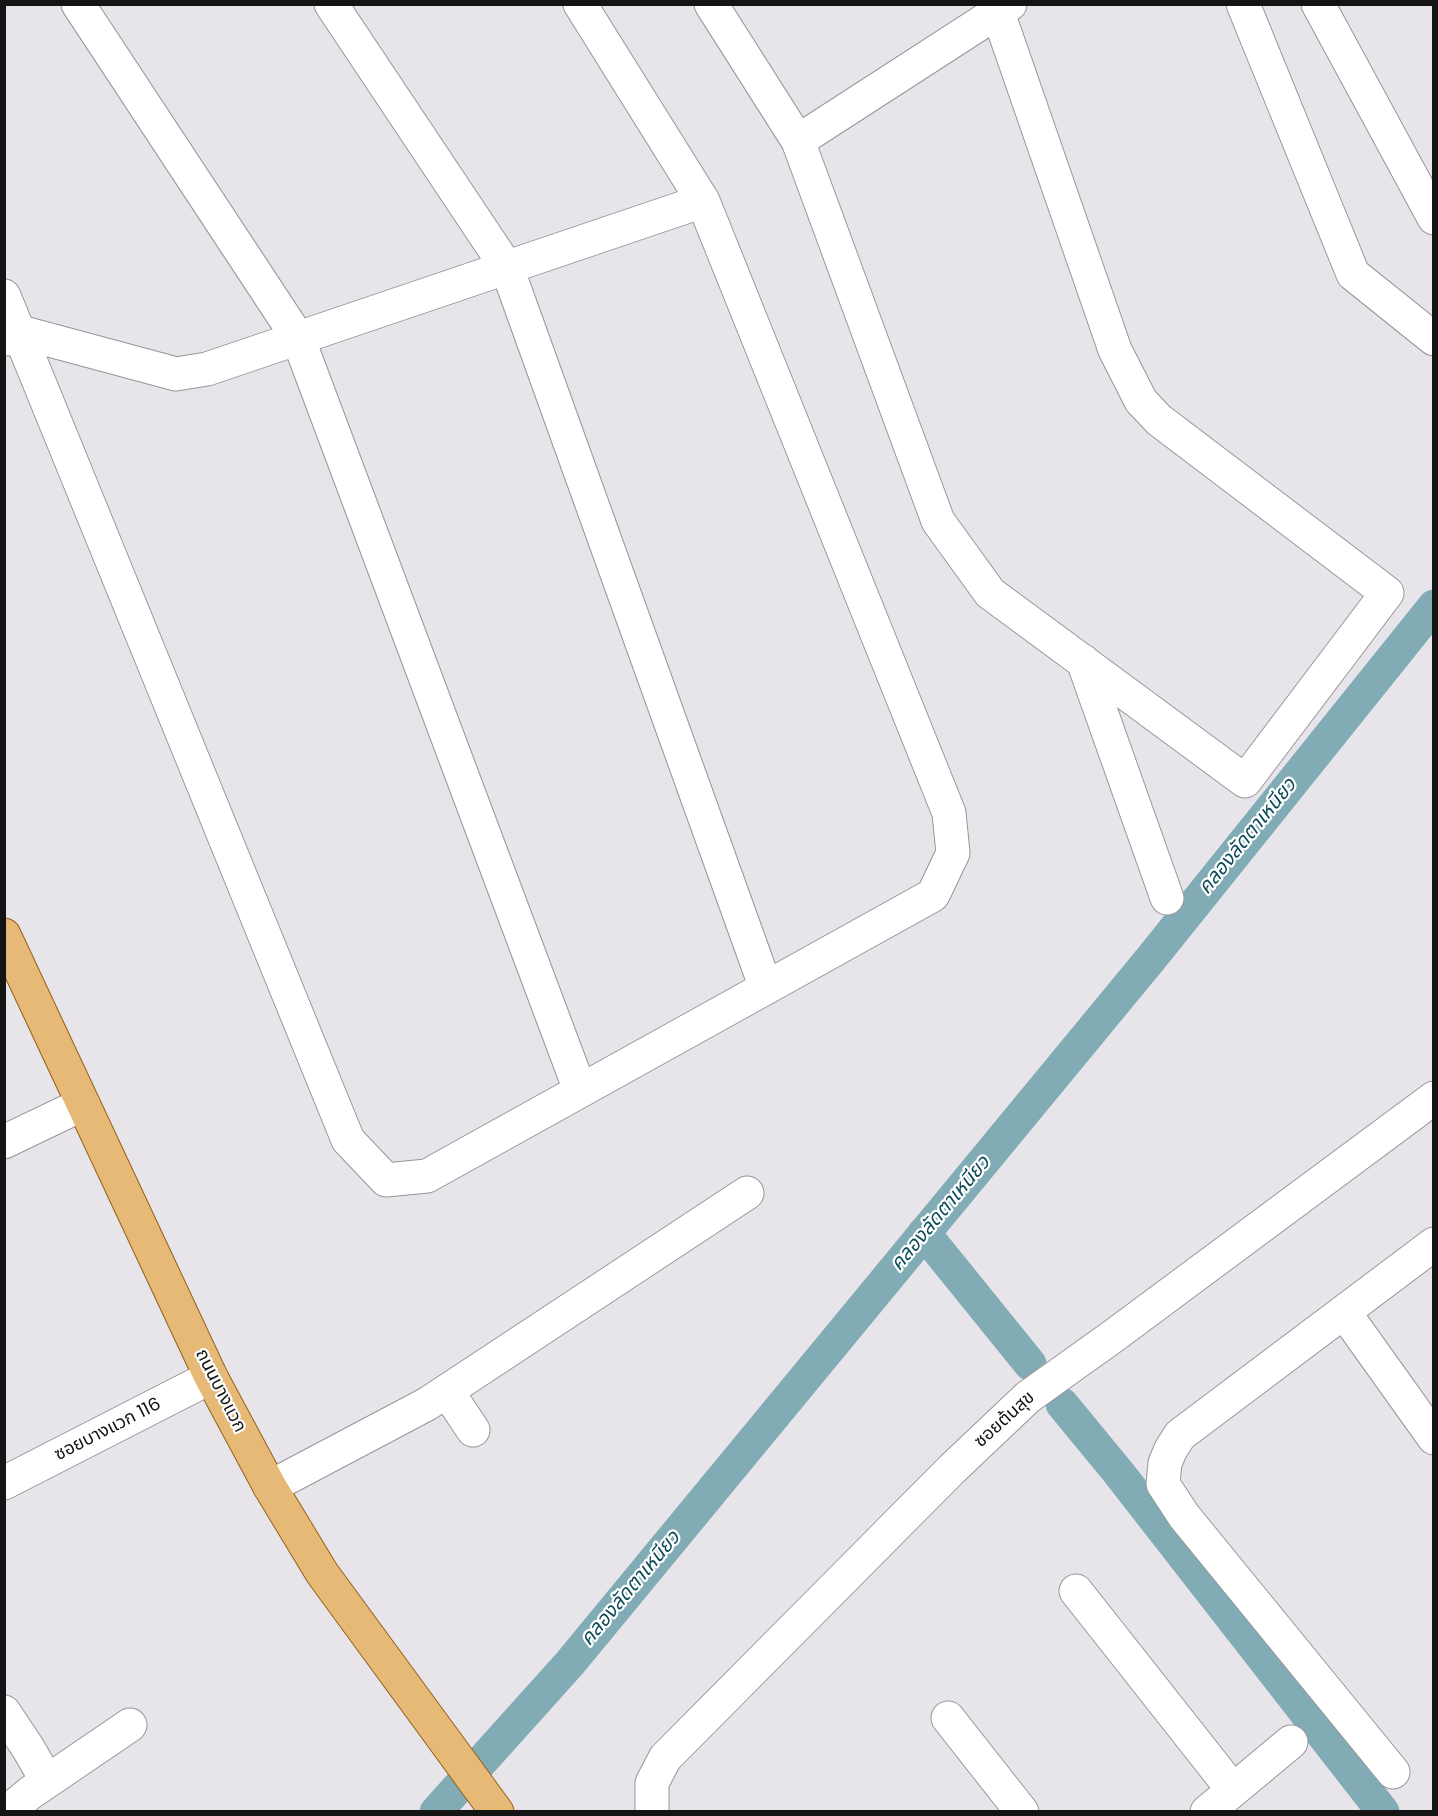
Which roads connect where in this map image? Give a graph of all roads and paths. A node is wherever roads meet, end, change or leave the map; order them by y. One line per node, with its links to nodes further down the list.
1 (78, 4): 14 (street)
2 (331, 4): 11 (street)
3 (580, 4): 9 (street)
4 (711, 4): 8 (street)
5 (1244, 4): 15 (street)
6 (1318, 4): 10 (street)
7 (1001, 7): 8 (street); 16 (street)
8 (798, 141): 16 (street)
9 (703, 201): 11 (street); 19 (street)
10 (1434, 218)
11 (507, 268): 14 (street); 19 (street)
12 (4, 296): 13 (street)
13 (12, 336): 14 (street); 20 (street)
14 (298, 338): 20 (street)
15 (1434, 339)
16 (1083, 661): 17 (street)
17 (1167, 898)
18 (4, 935): 22 (main road, ถนนบางแวก)
19 (766, 988): 20 (street)
20 (580, 1090)
21 (1434, 1098): 43 (street, ซอยต้นสุข)
22 (83, 1104): 23 (street); 27 (main road, ถนนบางแวก)
23 (4, 1142)
24 (747, 1193): 28 (street)
25 (1434, 1244): 26 (street)
26 (1344, 1312): 30 (street); 38 (street)
27 (211, 1377): 31 (street, ซอยบางแวก 116); 32 (main road, ถนนบางแวก)
28 (447, 1391): 29 (street); 32 (street)
29 (473, 1430)
30 (1434, 1438)
31 (4, 1483)
32 (270, 1487): 42 (main road, ถนนบางแวก)
33 (1076, 1591): 40 (street)
34 (4, 1712): 39 (street)
35 (948, 1718): 44 (street)
36 (130, 1725): 39 (street)
37 (1291, 1742): 40 (street)
38 (1393, 1772)
39 (47, 1781): 41 (street)
40 (1233, 1790): 45 (street)
41 (7, 1812)
42 (497, 1812)
43 (652, 1812)
44 (1022, 1812)
45 (1207, 1812)

